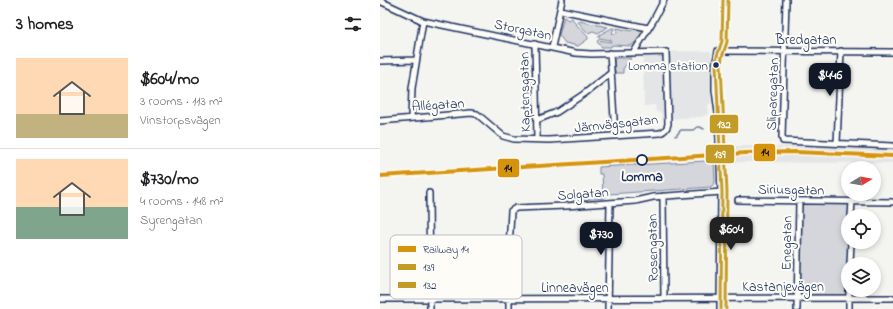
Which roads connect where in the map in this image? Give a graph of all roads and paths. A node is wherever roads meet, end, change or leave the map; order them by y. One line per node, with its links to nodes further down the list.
1 (562, 0): 5 (street)
2 (664, 0): 7 (street)
3 (786, 0): 13 (street, Sliparegatan)
4 (380, 1): 6 (street, Storgatan)
5 (560, 10): 7 (street); 9 (street)
6 (424, 21): 8 (street, Storgatan); 17 (street)
7 (648, 28): 11 (street)
8 (535, 44): 9 (street, Storgatan); 21 (street, Kaptensgatan)
9 (552, 47): 16 (street, Storgatan)
10 (719, 51): 13 (street, Bredgatan); 28 (street)
11 (634, 52): 12 (street, Storgatan); 16 (street, Storgatan)
12 (666, 52): 23 (street, Järnvägsgatan)
13 (785, 52): 14 (street, Bredgatan); 26 (street, Sliparegatan)
14 (841, 52): 15 (street, Bredgatan); 26 (street)
15 (893, 52)
16 (610, 53): 19 (street)
17 (416, 60): 18 (street); 20 (street)
18 (380, 61)
19 (611, 73): 21 (street); 23 (street)
20 (411, 118): 22 (street, Allégatan); 24 (street, Allégatan)
21 (537, 120): 25 (street, Kaptensgatan)
22 (380, 121)
23 (615, 135): 25 (street, Järnvägsgatan)
24 (514, 139): 25 (street, Järnvägsgatan)
25 (537, 139)
26 (837, 143): 27 (street)
27 (893, 146)
28 (722, 192): 30 (street, Solgatan); 39 (street)
29 (429, 193): 37 (street)
30 (663, 196): 35 (street, Solgatan); 47 (street, Rosengatan)
31 (738, 200): 32 (street, Siriusgatan)
32 (799, 201): 33 (street, Siriusgatan); 40 (street, Enegatan)
33 (852, 202): 34 (street, Siriusgatan); 36 (street)
34 (893, 202)
35 (610, 203): 38 (street, Solgatan); 46 (street)
36 (852, 209)
37 (429, 235)
38 (510, 235)
39 (721, 298): 40 (street, Kastanjevägen); 47 (street, Linneavägen); 51 (street)
40 (797, 298): 41 (street, Kastanjevägen); 52 (street, Enegatan)
41 (849, 298): 42 (street, Kastanjevägen); 53 (street)
42 (893, 298)
43 (380, 299): 44 (street, Linneavägen)
44 (430, 299): 45 (street, Linneavägen); 48 (street)
45 (509, 299): 46 (street, Linneavägen); 49 (street)
46 (608, 299): 47 (street, Linneavägen); 50 (street)
47 (664, 299)
48 (430, 309)
49 (509, 309)
50 (608, 309)
51 (721, 309)
52 (797, 309)
53 (849, 309)

